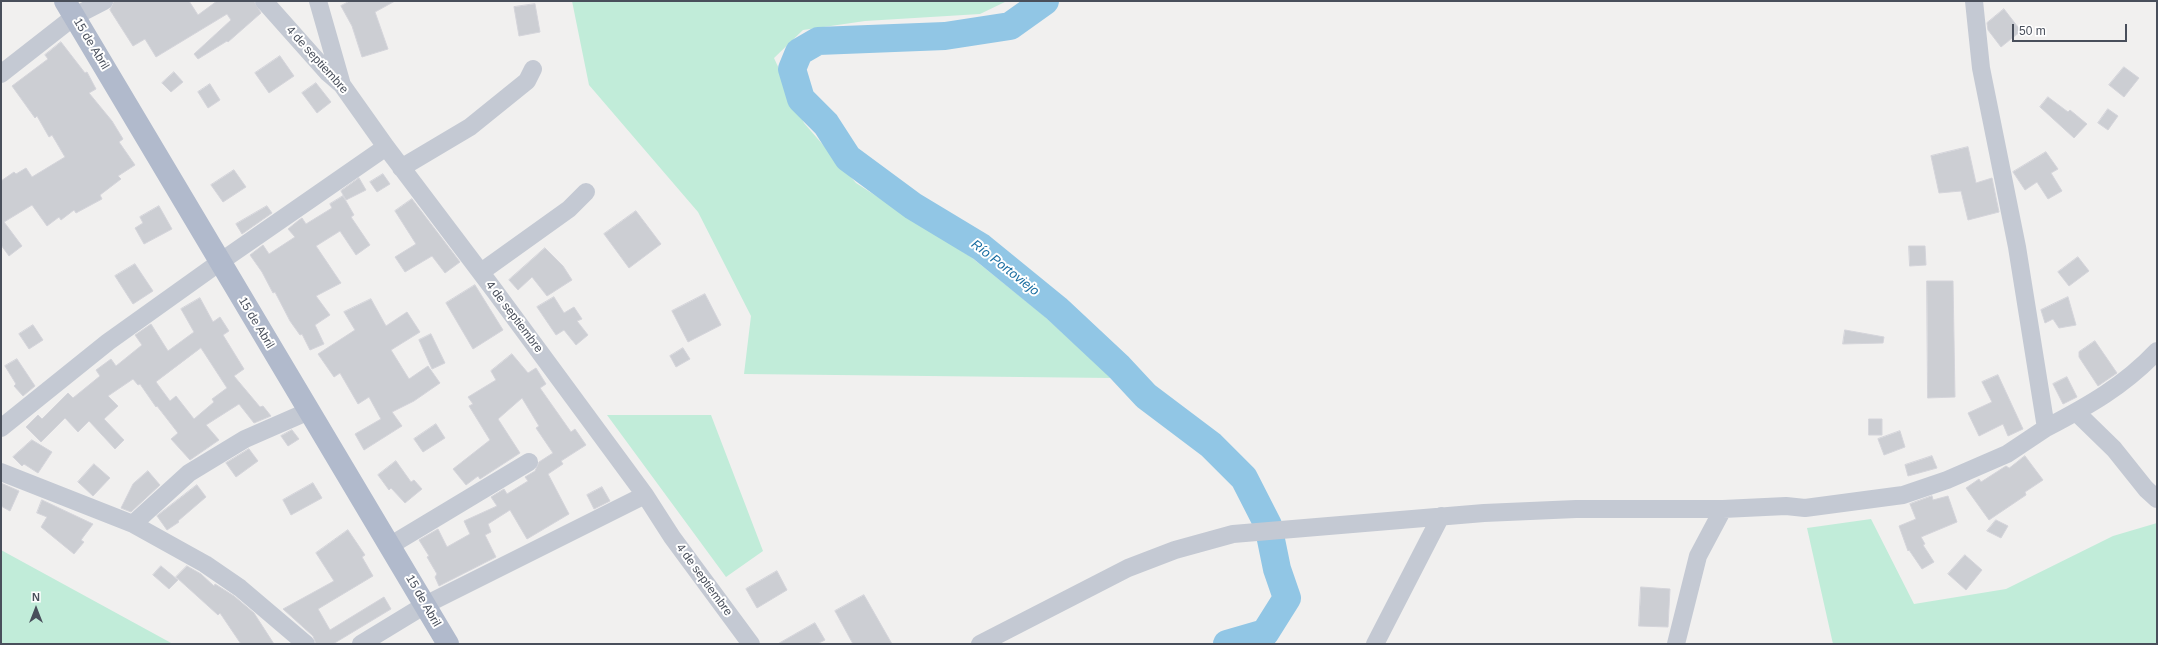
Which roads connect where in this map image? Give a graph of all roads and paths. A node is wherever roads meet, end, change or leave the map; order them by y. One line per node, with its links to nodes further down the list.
1 (104, 1): 5 (street)
2 (264, 1): 8 (street, 4 de septiembre)
3 (318, 1): 8 (street)
4 (1974, 1): 18 (street)
5 (70, 8): 7 (street); 12 (main road, 15 de Abril)
6 (533, 69): 10 (street)
7 (1, 74)
8 (342, 85): 9 (street, 4 de septiembre)
9 (386, 147): 10 (street, 4 de septiembre); 12 (street)
10 (401, 168): 13 (street, 4 de septiembre)
11 (586, 192): 13 (street)
12 (220, 262): 15 (main road, 15 de Abril); 17 (street)
13 (481, 272): 21 (street, 4 de septiembre)
14 (2157, 351): 16 (street)
15 (309, 411): 25 (street); 26 (main road, 15 de Abril)
16 (2076, 412): 18 (street); 22 (street)
17 (1, 428)
18 (2046, 428): 23 (street)
19 (529, 462): 26 (street)
20 (1, 472): 25 (street)
21 (645, 494): 27 (street); 31 (street, 4 de septiembre)
22 (2157, 499)
23 (1723, 510): 24 (street); 34 (street)
24 (1441, 516): 32 (street); 33 (street)
25 (132, 524): 28 (street)
26 (391, 545): 27 (main road, 15 de Abril)
27 (425, 605): 29 (street); 30 (main road, 15 de Abril)
28 (306, 644)
29 (361, 644)
30 (448, 644)
31 (751, 644)
32 (980, 644)
33 (1375, 644)
34 (1676, 644)

